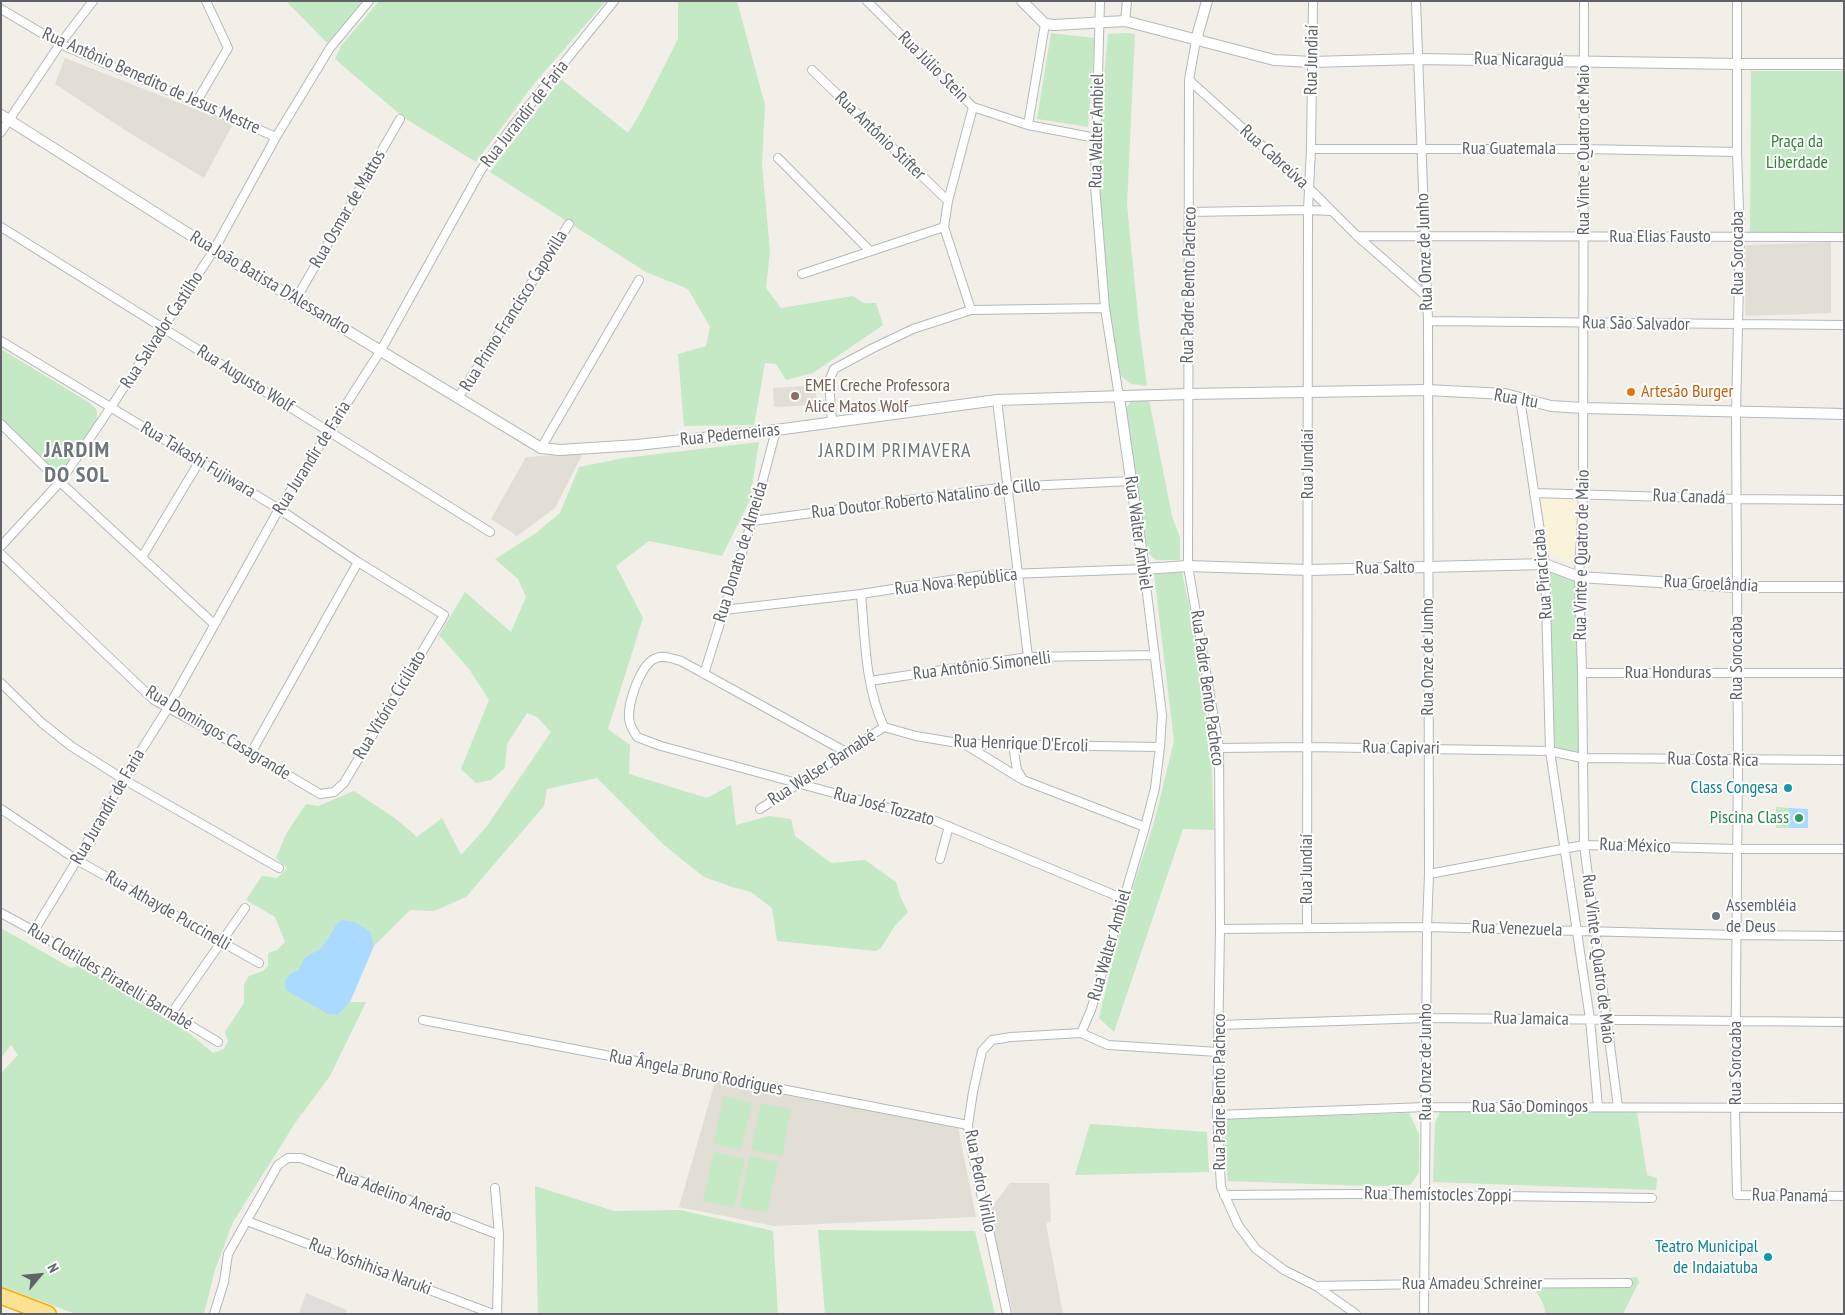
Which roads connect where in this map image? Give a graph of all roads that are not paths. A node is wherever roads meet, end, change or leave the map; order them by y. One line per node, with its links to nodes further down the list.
1 (93, 1): 19 (street)
2 (206, 1): 27 (street)
3 (369, 1): 33 (street, Rua Salvador Castilho)
4 (614, 1): 67 (street, Rua Jurandir de Faria)
5 (867, 1): 28 (street, Rua Júlio Stein)
6 (1022, 1): 17 (street)
7 (1100, 1): 16 (street, Rua Walter Ambiel)
8 (1127, 1): 15 (street)
9 (1207, 1): 18 (street, Rua Padre Bento Pacheco)
10 (1313, 1): 22 (street, Rua Jundiaí)
11 (1416, 1): 20 (street, Rua Onze de Junho)
12 (1584, 1): 21 (street, Rua Vinte e Quatro de Maio)
13 (1737, 1): 23 (street, Rua Sorocaba)
14 (1, 9): 19 (street, Rua Antônio Benedito de Jesus Mestre)
15 (1125, 21): 16 (street, Rua Nicaraguá); 18 (street, Rua Nicaraguá)
16 (1100, 23): 17 (street, Rua Nicaraguá); 34 (street, Rua Walter Ambiel)
17 (1045, 24): 31 (street)
18 (1196, 40): 22 (street, Rua Nicaraguá); 26 (street, Rua Padre Bento Pacheco)
19 (60, 44): 27 (street, Rua Antônio Benedito de Jesus Mestre); 29 (street)
20 (1418, 59): 21 (street, Rua Nicaraguá); 22 (street, Rua Nicaraguá); 35 (street, Rua Onze de Junho)
21 (1584, 61): 23 (street, Rua Nicaraguá); 37 (street, Rua Vinte e Quatro de Maio)
22 (1312, 62): 36 (street, Rua Jundiaí)
23 (1738, 64): 24 (street, Rua Nicaraguá); 38 (street, Rua Sorocaba)
24 (1844, 64)
25 (812, 70): 41 (street, Rua Antônio Stifter)
26 (1189, 80): 40 (street, Rua Cabreúva); 44 (street, Rua Padre Bento Pacheco)
27 (196, 101): 33 (street, Rua Antônio Benedito de Jesus Mestre)
28 (973, 107): 31 (street, Rua Júlio Stein); 41 (street)
29 (5, 117): 32 (street); 53 (street, Rua João Batista D'Alessandro)
30 (400, 118): 58 (street, Rua Osmar de Mattos)
31 (1028, 124): 34 (street, Rua Júlio Stein)
32 (1, 132)
33 (276, 137): 53 (street, Rua Salvador Castilho)
34 (1096, 138): 59 (street, Rua Walter Ambiel)
35 (1421, 148): 36 (street, Rua Guatemala); 37 (street, Rua Guatemala); 48 (street, Rua Onze de Junho)
36 (1311, 149): 40 (street, Rua Jundiaí)
37 (1584, 149): 38 (street, Rua Guatemala); 50 (street, Rua Vinte e Quatro de Maio)
38 (1737, 152): 52 (street, Rua Sorocaba)
39 (778, 158): 54 (street)
40 (1309, 188): 42 (street, Rua Jundiaí); 43 (street, Rua Cabreúva)
41 (948, 201): 46 (street)
42 (1308, 210): 43 (street); 44 (street); 69 (street, Rua Jundiaí)
43 (1331, 211): 49 (street, Rua Cabreúva)
44 (1190, 212): 70 (street, Rua Padre Bento Pacheco)
45 (569, 224): 72 (street, Rua Primo Francisco Capovilla)
46 (944, 226): 54 (street); 60 (street)
47 (1, 227): 65 (street, Rua Augusto Wolf)
48 (1425, 235): 49 (street, Rua Elias Fausto); 50 (street, Rua Elias Fausto); 57 (street, Rua Onze de Junho)
49 (1357, 236): 57 (street, Rua Cabreúva)
50 (1584, 236): 52 (street, Rua Elias Fausto); 62 (street, Rua Vinte e Quatro de Maio)
51 (1844, 236): 52 (street, Rua Elias Fausto)
52 (1740, 238): 63 (street, Rua Sorocaba)
53 (214, 250): 58 (street, Rua João Batista D'Alessandro); 65 (street, Rua Salvador Castilho)
54 (870, 252): 55 (street)
55 (802, 274)
56 (639, 280): 83 (street)
57 (1426, 297): 61 (street, Rua Onze de Junho)
58 (296, 299): 67 (street, Rua João Batista D'Alessandro)
59 (1105, 308): 60 (street); 71 (street, Rua Walter Ambiel)
60 (971, 310): 79 (street)
61 (1428, 321): 62 (street, Rua São Salvador); 68 (street, Rua Onze de Junho)
62 (1584, 323): 63 (street, Rua São Salvador); 76 (street, Rua Vinte e Quatro de Maio)
63 (1738, 325): 64 (street, Rua São Salvador); 77 (street, Rua Sorocaba)
64 (1844, 325)
65 (163, 328): 75 (street, Rua Salvador Castilho); 82 (street, Rua Augusto Wolf)
66 (1, 340): 75 (street, Rua Takashi Fujiwara)
67 (381, 350): 72 (street, Rua João Batista D'Alessandro); 82 (street, Rua Jurandir de Faria)
68 (1428, 390): 69 (street, Rua Itu); 73 (street, Rua Itu); 101 (street, Rua Onze de Junho)
69 (1308, 392): 70 (street, Rua Itu); 103 (street, Rua Jundiaí)
70 (1188, 394): 71 (street, Rua Pederneiras); 100 (street, Rua Padre Bento Pacheco)
71 (1119, 397): 74 (street, Rua Pederneiras); 85 (street, Rua Walter Ambiel)
72 (458, 398): 83 (street, Rua João Batista D'Alessandro)
73 (1520, 398): 76 (street, Rua Itu); 88 (street, Rua Piracicaba)
74 (997, 400): 79 (street, Rua Pederneiras); 87 (street)
75 (111, 407): 84 (street, Rua Takashi Fujiwara); 86 (street, Rua Salvador Castilho)
76 (1583, 408): 77 (street, Rua Itu); 89 (street, Rua Vinte e Quatro de Maio)
77 (1736, 412): 78 (street, Rua Itu); 90 (street, Rua Sorocaba)
78 (1844, 414)
79 (832, 422): 81 (street, Rua Pederneiras)
80 (1, 424): 86 (street)
81 (776, 430): 83 (street, Rua Pederneiras); 93 (street, Rua Donato de Almeida)
82 (329, 431): 92 (street, Rua Jurandir de Faria); 94 (street, Rua Augusto Wolf)
83 (541, 448)
84 (199, 462): 92 (street, Rua Takashi Fujiwara); 97 (street)
85 (1131, 481): 87 (street, Rua Doutor Roberto Natalino de Cillo); 102 (street, Rua Walter Ambiel)
86 (60, 482): 95 (street, Rua Salvador Castilho); 97 (street)
87 (1006, 486): 93 (street, Rua Doutor Roberto Natalino de Cillo); 104 (street)
88 (1534, 493): 89 (street, Rua Canadá); 99 (street, Rua Piracicaba)
89 (1583, 494): 90 (street, Rua Canadá); 105 (street, Rua Vinte e Quatro de Maio)
90 (1738, 499): 91 (street, Rua Canadá); 106 (street, Rua Sorocaba)
91 (1844, 500)
92 (279, 509): 98 (street, Rua Takashi Fujiwara); 111 (street, Rua Jurandir de Faria)
93 (752, 521): 109 (street, Rua Donato de Almeida)
94 (490, 532)
95 (1, 546)
96 (1, 554): 120 (street, Rua Domingos Casagrande)
97 (142, 557): 111 (street)
98 (358, 562): 110 (street, Rua Takashi Fujiwara); 130 (street)
99 (1546, 564): 101 (street, Rua Salto); 105 (street, Rua Salto); 128 (street, Rua Piracicaba)
100 (1188, 566): 102 (street, Rua Nova República); 103 (street, Rua Salto); 126 (street, Rua Padre Bento Pacheco)
101 (1428, 567): 103 (street, Rua Salto); 127 (street, Rua Onze de Junho)
102 (1144, 569): 104 (street, Rua Nova República); 112 (street, Rua Walter Ambiel)
103 (1309, 570): 125 (street, Rua Jundiaí)
104 (1017, 574): 108 (street, Rua Nova República); 113 (street)
105 (1579, 577): 106 (street, Rua Groelândia); 114 (street, Rua Vinte e Quatro de Maio)
106 (1737, 587): 107 (street, Rua Groelândia); 117 (street, Rua Sorocaba)
107 (1844, 587)
108 (861, 594): 109 (street, Rua Nova República); 118 (street)
109 (724, 610): 116 (street, Rua Donato de Almeida)
110 (444, 615): 137 (street, Rua Vitório Ciciliato)
111 (214, 624): 120 (street, Rua Jurandir de Faria)
112 (1155, 655): 113 (street, Rua Antônio Simonelli); 124 (street, Rua Walter Ambiel)
113 (1028, 657): 118 (street, Rua Antônio Simonelli)
114 (1582, 673): 117 (street, Rua Honduras); 131 (street, Rua Vinte e Quatro de Maio)
115 (1844, 673): 117 (street, Rua Honduras)
116 (704, 674): 129 (street); 136 (street, Rua José Tozzato)
117 (1737, 674): 132 (street, Rua Sorocaba)
118 (870, 681): 121 (street)
119 (1, 684): 134 (street)
120 (168, 708): 130 (street, Rua Domingos Casagrande); 134 (street, Rua Jurandir de Faria)
121 (884, 727): 122 (street, Rua Henrique D'Ercoli); 129 (street, Rua Walser Barnabé)
122 (964, 744): 123 (street, Rua Henrique D'Ercoli); 135 (street)
123 (1013, 745): 124 (street, Rua Henrique D'Ercoli); 135 (street)
124 (1160, 747): 141 (street, Rua Walter Ambiel)
125 (1308, 747): 126 (street, Rua Capivari); 127 (street, Rua Capivari); 154 (street, Rua Jundiaí)
126 (1219, 748): 155 (street, Rua Padre Bento Pacheco)
127 (1428, 748): 128 (street, Rua Capivari); 149 (street, Rua Onze de Junho)
128 (1550, 751): 131 (street, Rua Capivari); 143 (street, Rua Vinte e Quatro de Maio)
129 (846, 752): 136 (street, Rua Walser Barnabé)
130 (251, 753): 137 (street, Rua Domingos Casagrande)
131 (1582, 758): 132 (street, Rua Costa Rica); 142 (street, Rua Vinte e Quatro de Maio)
132 (1738, 760): 133 (street, Rua Costa Rica); 144 (street, Rua Sorocaba)
133 (1844, 760)
134 (123, 779): 147 (street, Rua Jurandir de Faria); 148 (street)
135 (1023, 780): 141 (street)
136 (798, 784): 139 (street, Rua Walser Barnabé); 140 (street, Rua José Tozzato)
137 (334, 792)
138 (1, 809): 147 (street, Rua Athayde Puccinelli)
139 (760, 809)
140 (949, 826): 146 (street); 150 (street, Rua José Tozzato)
141 (1145, 827): 150 (street, Rua Walter Ambiel)
142 (1584, 845): 143 (street, Rua México); 144 (street, Rua México); 158 (street, Rua Vinte e Quatro de Maio)
143 (1565, 848): 149 (street, Rua México); 157 (street, Rua Vinte e Quatro de Maio)
144 (1736, 849): 145 (street, Rua México); 159 (street, Rua Sorocaba)
145 (1844, 849)
146 (940, 859)
147 (77, 860): 156 (street, Rua Jurandir de Faria); 161 (street, Rua Athayde Puccinelli)
148 (279, 868)
149 (1429, 874): 153 (street, Rua Onze de Junho)
150 (1124, 899): 171 (street, Rua Walter Ambiel)
151 (246, 908): 161 (street)
152 (1, 913): 156 (street, Rua Clotildes Piratelli Barnabé)
153 (1427, 927): 154 (street, Rua Venezuela); 157 (street, Rua Venezuela); 164 (street, Rua Onze de Junho)
154 (1307, 928): 155 (street, Rua Venezuela)
155 (1220, 929): 170 (street, Rua Padre Bento Pacheco)
156 (34, 931): 163 (street, Rua Clotildes Piratelli Barnabé)
157 (1578, 931): 158 (street, Rua Venezuela); 165 (street, Rua Vinte e Quatro de Maio)
158 (1594, 932): 159 (street, Rua Venezuela); 166 (street, Rua Vinte e Quatro de Maio)
159 (1735, 935): 160 (street, Rua Venezuela); 168 (street, Rua Sorocaba)
160 (1844, 936)
161 (221, 942): 162 (street, Rua Athayde Puccinelli); 163 (street)
162 (260, 964)
163 (172, 1014): 172 (street, Rua Clotildes Piratelli Barnabé)
164 (1426, 1018): 165 (street, Rua Jamaica); 170 (street, Rua Jamaica); 174 (street, Rua Onze de Junho)
165 (1590, 1019): 166 (street, Rua Jamaica); 175 (street, Rua Vinte e Quatro de Maio)
166 (1606, 1019): 168 (street, Rua Jamaica); 176 (street, Rua Vinte e Quatro de Maio)
167 (423, 1020): 180 (street, Rua Ângela Bruno Rodrigues)
168 (1736, 1022): 169 (street, Rua Jamaica); 177 (street, Rua Sorocaba)
169 (1844, 1022)
170 (1219, 1025): 173 (street, Rua Padre Bento Pacheco)
171 (1081, 1033): 173 (street, Rua Pedro Virillo); 180 (street, Rua Pedro Virillo)
172 (218, 1042)
173 (1218, 1052): 179 (street, Rua Padre Bento Pacheco)
174 (1426, 1107): 175 (street, Rua São Domingos); 179 (street, Rua São Domingos); 182 (street, Rua Onze de Junho)
175 (1598, 1107): 176 (street, Rua São Domingos)
176 (1618, 1107): 177 (street, Rua São Domingos)
177 (1735, 1108): 178 (street, Rua São Domingos); 184 (street, Rua Sorocaba)
178 (1844, 1108)
179 (1217, 1115): 183 (street, Rua Padre Bento Pacheco)
180 (968, 1125): 197 (street, Rua Pedro Virillo)
181 (496, 1188): 188 (street)
182 (1426, 1194): 183 (street, Rua Themístocles Zoppi); 186 (street, Rua Themístocles Zoppi); 190 (street, Rua Onze de Junho)
183 (1224, 1195): 191 (street, Rua Padre Bento Pacheco)
184 (1737, 1195): 185 (street, Rua Panamá)
185 (1844, 1196)
186 (1652, 1198)
187 (247, 1221): 188 (street, Rua Adelino Anerão); 194 (street); 195 (street, Rua Yoshihisa Naruki)
188 (499, 1235): 196 (street)
189 (1628, 1283): 190 (street, Rua Amadeu Schreiner)
190 (1425, 1284): 191 (street, Rua Amadeu Schreiner); 199 (street, Rua Onze de Junho)
191 (1316, 1286): 198 (street, Rua Padre Bento Pacheco)
192 (1, 1296): 193 (highway)
193 (48, 1314)
194 (214, 1314)
195 (493, 1314)
196 (497, 1314)
197 (1007, 1314)
198 (1356, 1314)
199 (1424, 1314)

